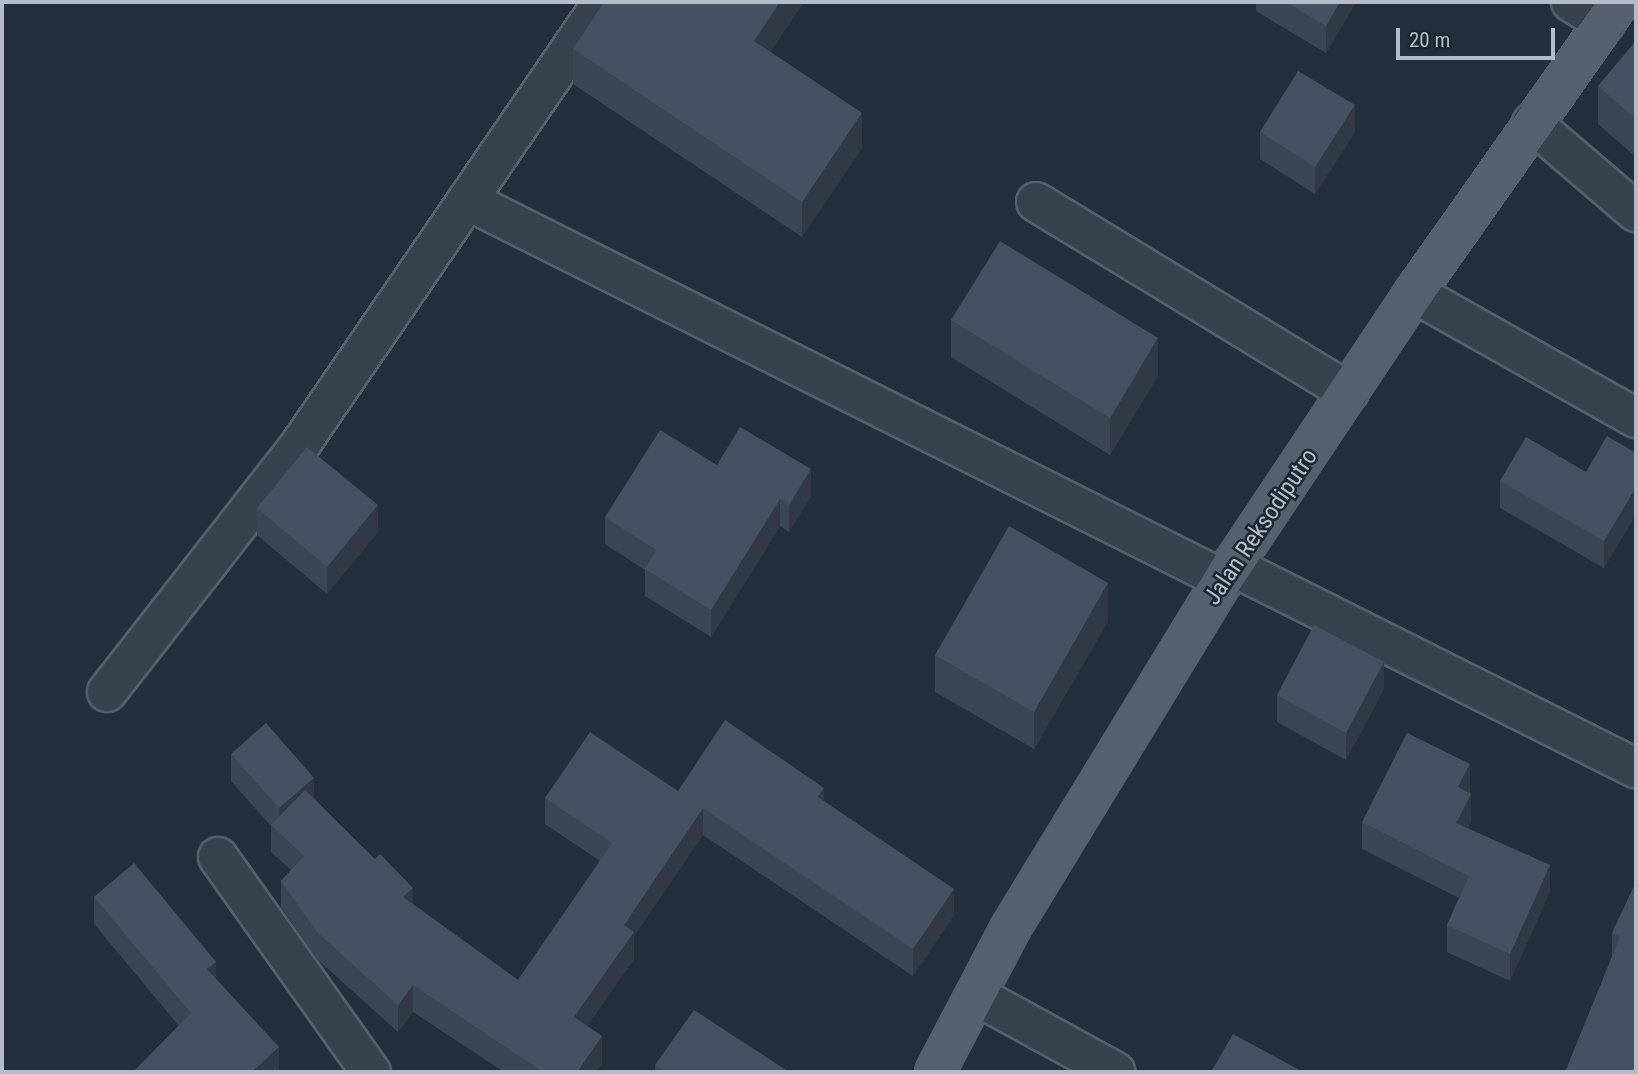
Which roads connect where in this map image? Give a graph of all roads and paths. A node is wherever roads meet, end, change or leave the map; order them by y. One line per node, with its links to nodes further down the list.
1 (603, 2): 5 (street)
2 (1571, 2): 3 (street)
3 (1612, 12): 4 (main road, Jalan Reksodiputro)
4 (1532, 123): 7 (street); 8 (main road, Jalan Reksodiputro)
5 (467, 200): 11 (street); 12 (street)
6 (1036, 202): 9 (street)
7 (1636, 212)
8 (1414, 293): 9 (main road, Jalan Reksodiputro); 10 (street)
9 (1349, 392): 11 (main road, Jalan Reksodiputro)
10 (1636, 418)
11 (1228, 573): 13 (street); 15 (main road, Jalan Reksodiputro)
12 (107, 692)
13 (1636, 768)
14 (218, 857): 16 (street)
15 (977, 996): 17 (main road, Jalan Reksodiputro); 18 (street)
16 (371, 1072)
17 (935, 1072)
18 (1116, 1072)

